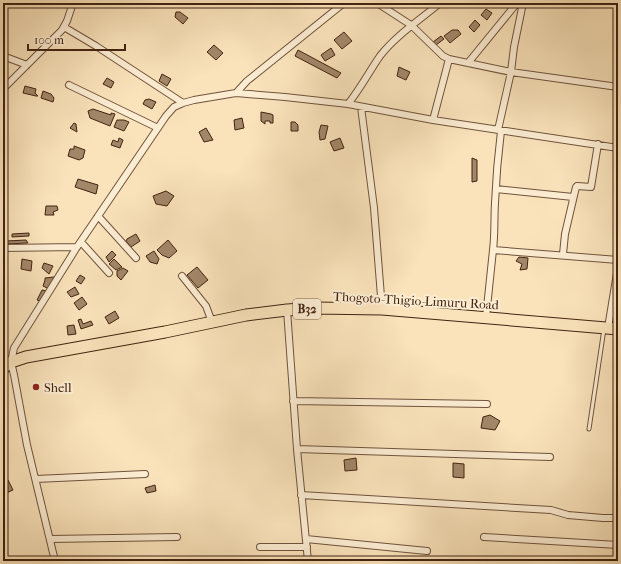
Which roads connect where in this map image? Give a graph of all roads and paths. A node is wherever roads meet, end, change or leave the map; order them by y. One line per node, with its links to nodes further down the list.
1 (73, 3): 10 (street)
2 (378, 3): 9 (street)
3 (440, 3): 9 (street)
4 (517, 3): 13 (street)
5 (523, 3): 15 (street)
6 (608, 3): 8 (street)
7 (342, 4): 19 (street)
8 (618, 5)
9 (412, 25): 12 (street); 21 (street)
10 (64, 27): 14 (street); 20 (street)
11 (3, 56): 14 (street)
12 (449, 59): 13 (street); 23 (street)
13 (468, 63): 15 (street)
14 (27, 65): 18 (street)
15 (511, 72): 17 (street); 25 (street)
16 (69, 85): 24 (street)
17 (618, 87)
18 (3, 89)
19 (236, 94): 20 (street); 21 (street)
20 (183, 103): 24 (street)
21 (348, 104): 22 (street)
22 (361, 108): 23 (street); 40 (street)
23 (433, 120): 25 (street)
24 (158, 128): 30 (street)
25 (499, 130): 26 (street); 28 (street)
26 (598, 144): 27 (street); 29 (street)
27 (618, 148)
28 (496, 189): 29 (street); 33 (street)
29 (573, 197): 34 (street)
30 (98, 216): 31 (street); 35 (street)
31 (79, 245): 32 (street); 38 (street); 45 (street)
32 (3, 248)
33 (493, 250): 34 (street); 42 (street)
34 (563, 254): 36 (street)
35 (136, 258)
36 (618, 260)
37 (618, 267): 44 (street)
38 (109, 272)
39 (182, 276): 43 (street)
40 (382, 309): 41 (highway, Thogoto-Thigio-Limuru Road / B32); 42 (highway, Thogoto-Thigio-Limuru Road / B32)
41 (287, 310): 43 (highway, Thogoto-Thigio-Limuru Road / B32); 46 (street)
42 (486, 317): 44 (highway, Thogoto-Thigio-Limuru Road / B32)
43 (212, 322): 45 (highway, Thogoto-Thigio-Limuru Road / B32)
44 (610, 328): 48 (lane)
45 (7, 365): 52 (street)
46 (293, 401): 47 (street); 49 (street)
47 (487, 404)
48 (589, 429)
49 (297, 449): 50 (street); 53 (street)
50 (550, 457)
51 (145, 474): 52 (street)
52 (36, 479): 57 (street)
53 (300, 495): 54 (street); 58 (street)
54 (618, 518)
55 (176, 537): 57 (street)
56 (484, 537): 59 (street)
57 (50, 539): 63 (street)
58 (306, 539): 61 (street); 62 (street)
59 (618, 545)
60 (260, 547): 61 (street)
61 (306, 547): 64 (street)
62 (427, 551)
63 (55, 561)
64 (308, 561)

